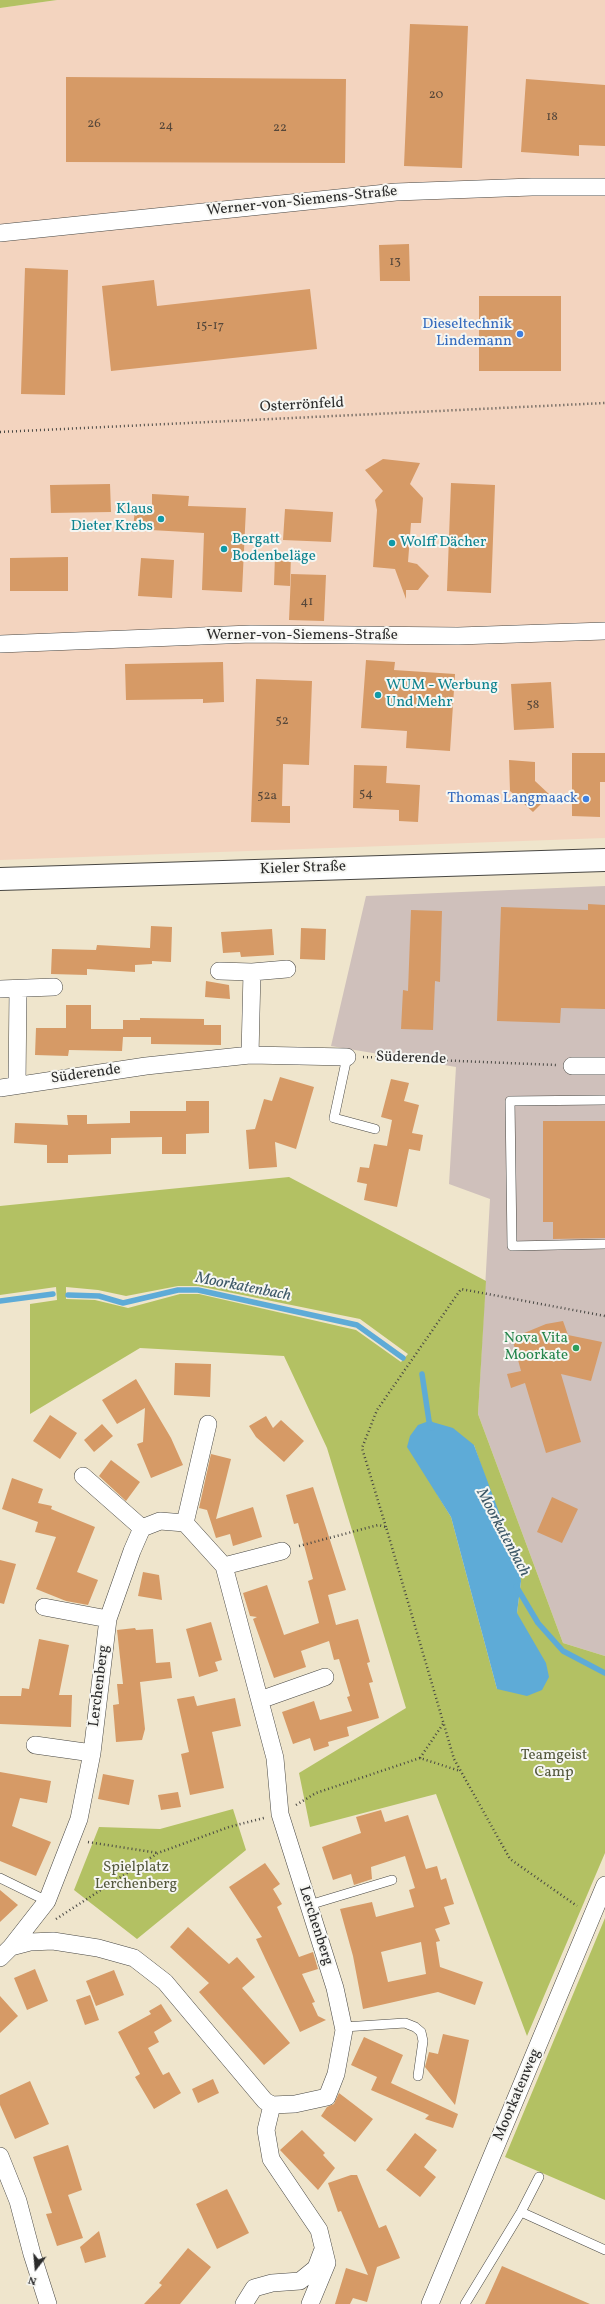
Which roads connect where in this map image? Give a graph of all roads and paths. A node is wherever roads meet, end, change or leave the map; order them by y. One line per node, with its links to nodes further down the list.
1 (605, 187): 2 (street, Werner-von-Siemens-Straße)
2 (0, 234)
3 (605, 403): 4 (path, Osterrönfeld)
4 (0, 432)
5 (605, 631): 6 (street, Werner-von-Siemens-Straße)
6 (0, 644)
7 (605, 860): 8 (street, Kieler Straße)
8 (0, 879)
9 (286, 969): 11 (street)
10 (219, 971): 11 (street)
11 (252, 972): 15 (street)
12 (54, 987): 14 (street)
13 (0, 989): 14 (street)
14 (18, 989): 19 (street, Süderende)
15 (250, 1055): 16 (street, Süderende); 19 (street, Süderende)
16 (347, 1057): 17 (path, Süderende); 21 (lane)
17 (572, 1066): 18 (street)
18 (605, 1066)
19 (8, 1087)
20 (605, 1100): 22 (lane)
21 (375, 1128)
22 (605, 1244)
23 (605, 1316): 27 (path)
24 (208, 1424): 26 (street)
25 (83, 1476): 28 (street)
26 (185, 1524): 28 (street); 30 (street, Lerchenberg)
27 (386, 1527): 29 (path); 35 (path)
28 (142, 1528): 32 (street, Lerchenberg)
29 (282, 1551): 30 (street)
30 (224, 1566): 34 (street, Lerchenberg)
31 (44, 1607): 32 (street)
32 (108, 1619): 37 (street, Lerchenberg)
33 (325, 1677): 34 (street)
34 (260, 1700): 40 (street, Lerchenberg)
35 (443, 1724): 38 (path); 39 (path)
36 (35, 1745): 37 (street)
37 (92, 1753): 41 (street, Lerchenberg)
38 (420, 1758): 39 (path); 40 (path)
39 (460, 1771): 48 (path)
40 (280, 1814): 42 (path); 47 (street, Lerchenberg)
41 (72, 1839): 42 (path); 46 (street, Lerchenberg)
42 (158, 1853): 49 (path)
43 (0, 1878): 46 (lane)
44 (392, 1880): 47 (lane)
45 (605, 1885): 48 (street, Moorkatenweg)
46 (47, 1900): 49 (street, Lerchenberg)
47 (309, 1905): 51 (street, Lerchenberg)
48 (592, 1917): 59 (street, Moorkatenweg)
49 (27, 1926): 50 (street, Lerchenberg)
50 (6, 1952): 53 (street, Lerchenberg)
51 (344, 2027): 52 (lane); 53 (street, Lerchenberg)
52 (418, 2076)
53 (272, 2104): 57 (street)
54 (0, 2156): 60 (street)
55 (539, 2178): 56 (lane)
56 (521, 2212): 58 (lane); 63 (lane)
57 (323, 2250): 61 (street); 62 (street)
58 (605, 2250)
59 (435, 2302)
60 (48, 2304)
61 (244, 2304)
62 (310, 2304)
63 (465, 2304)

